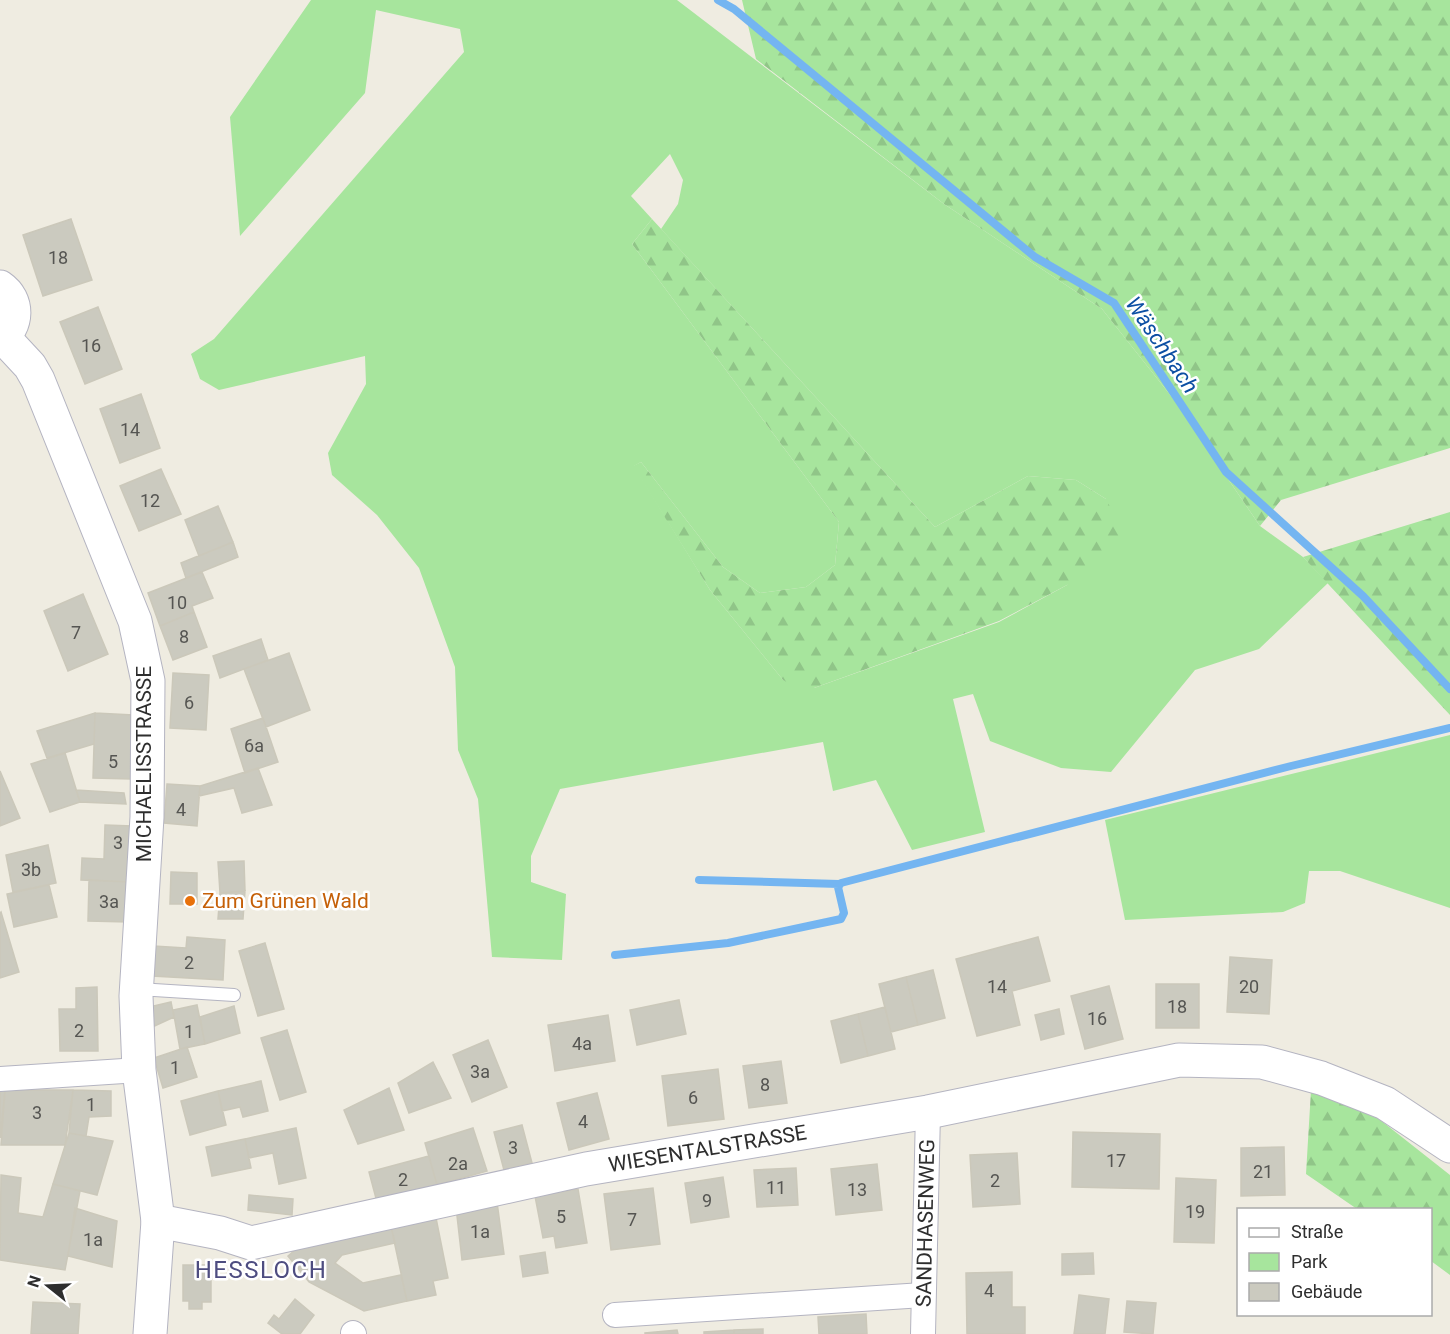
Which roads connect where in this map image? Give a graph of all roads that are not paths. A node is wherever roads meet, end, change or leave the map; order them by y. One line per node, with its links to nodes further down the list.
1 (0, 287): 2 (street)
2 (2, 338): 3 (street, MICHAELISSTRASSE)
3 (137, 988): 4 (lane); 5 (street, MICHAELISSTRASSE)
4 (234, 995)
5 (139, 1070): 6 (street); 9 (street, MICHAELISSTRASSE)
6 (0, 1079)
7 (928, 1113): 8 (street, WIESENTALSTRASSE); 9 (street, WIESENTALSTRASSE); 10 (street, SANDHASENWEG)
8 (1450, 1146)
9 (158, 1221): 12 (street, MICHAELISSTRASSE)
10 (923, 1295): 11 (street); 13 (street, SANDHASENWEG)
11 (615, 1315)
12 (150, 1334)
13 (923, 1334)

